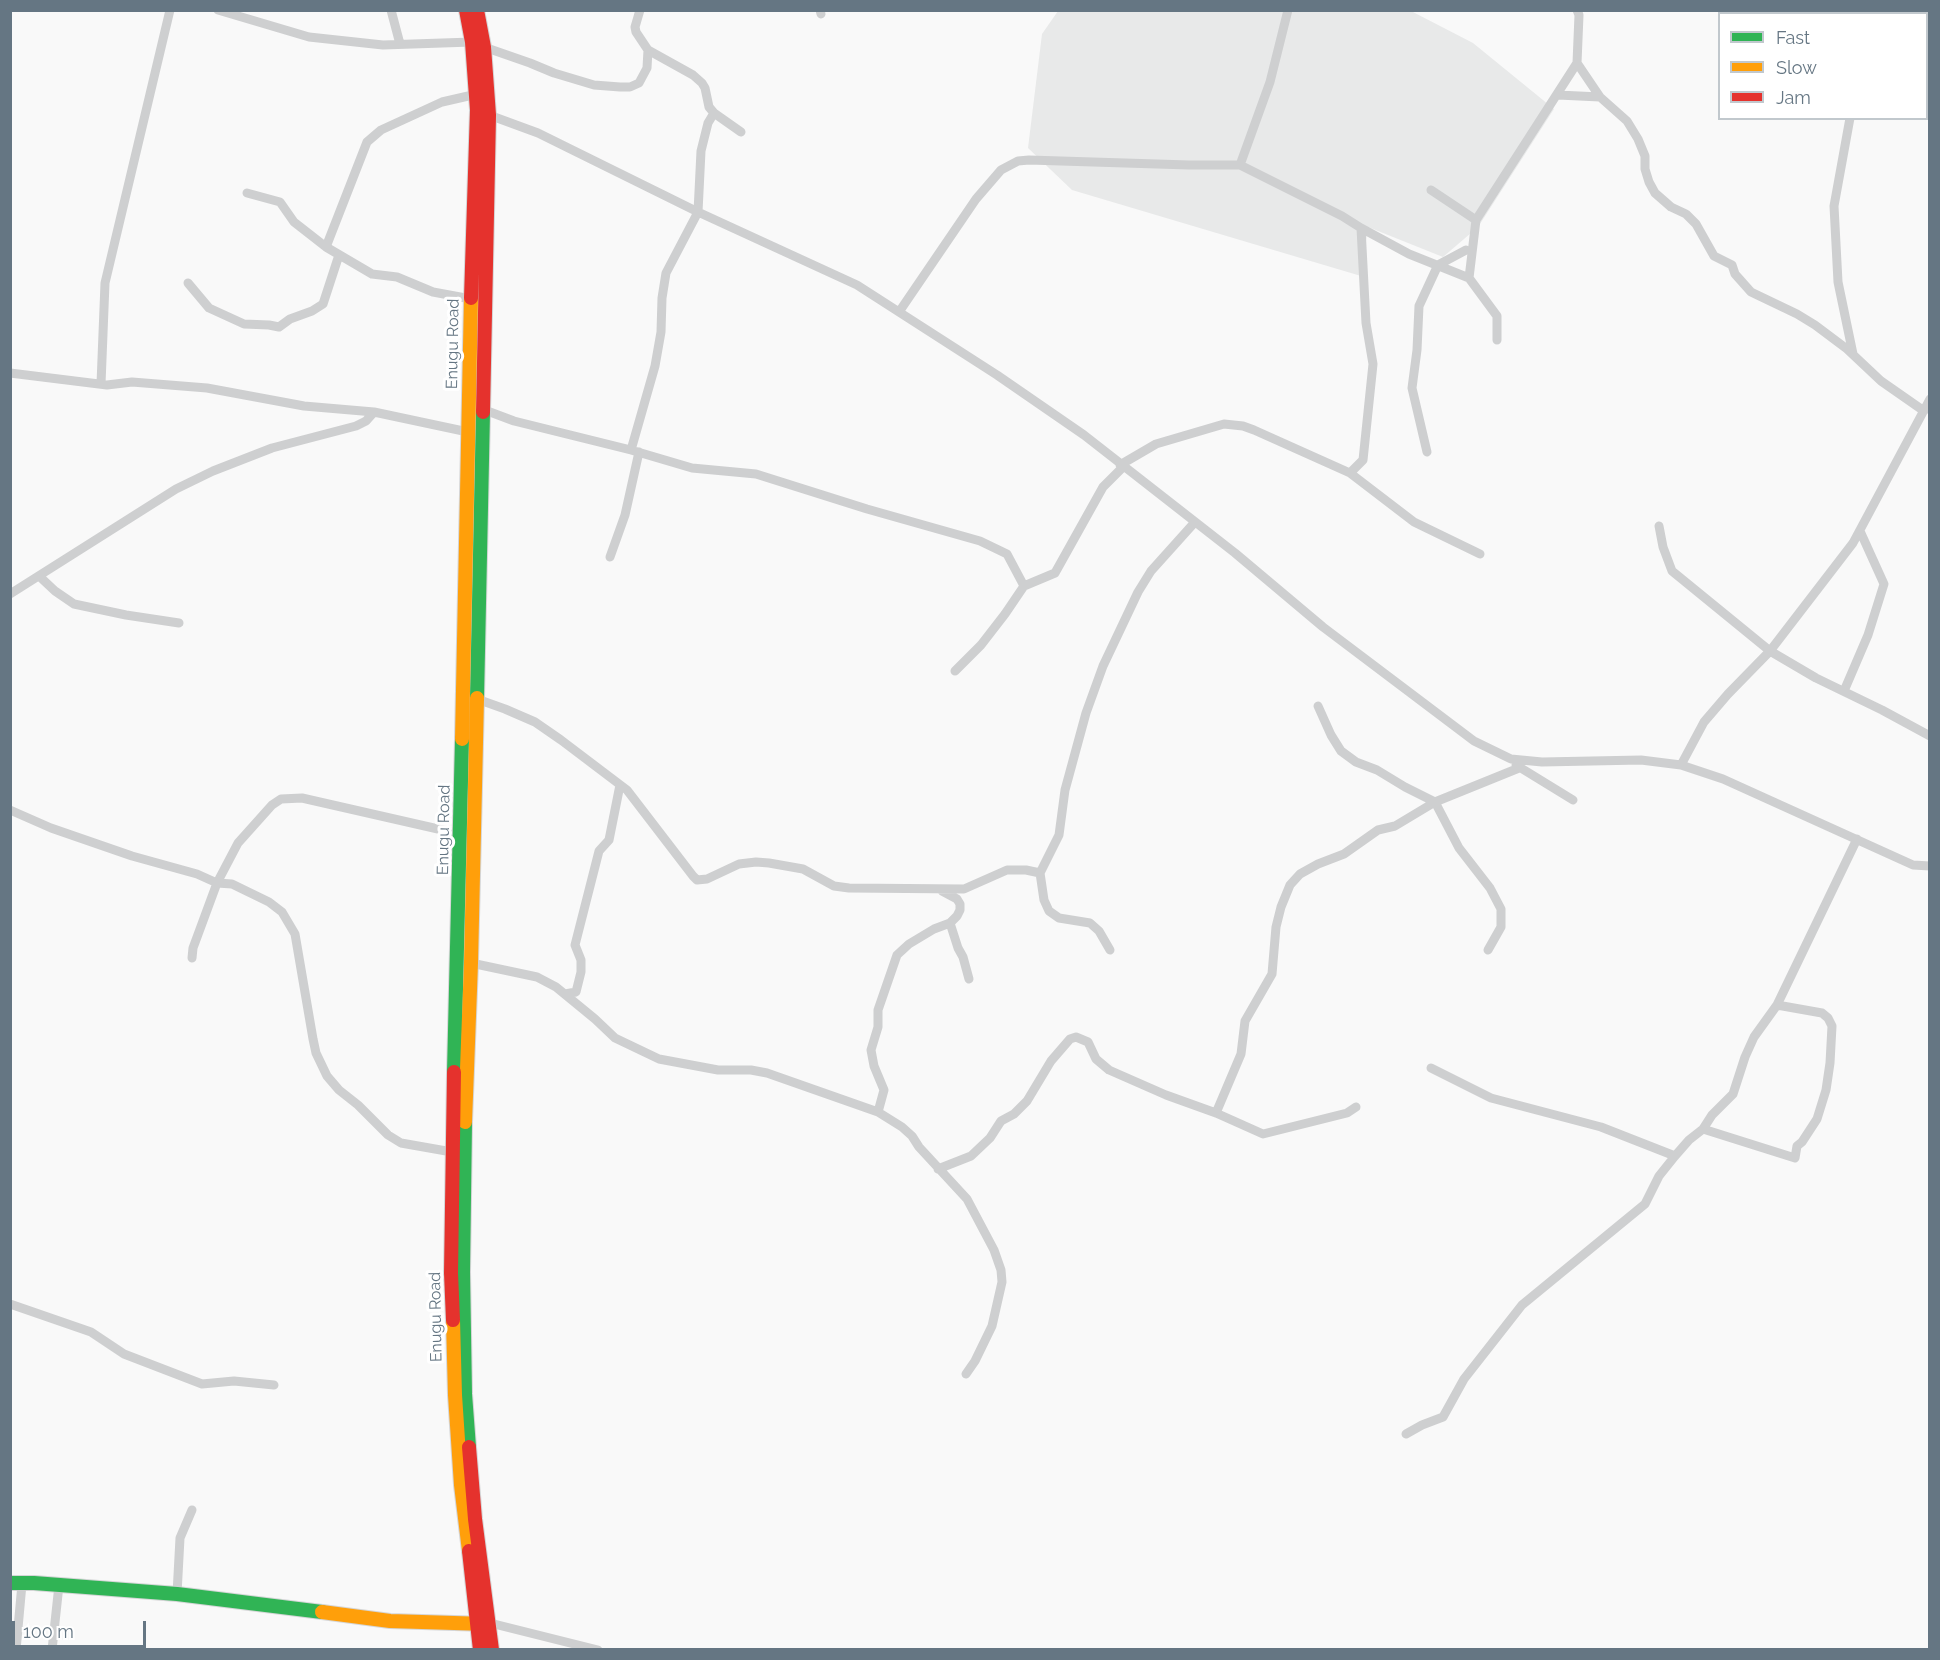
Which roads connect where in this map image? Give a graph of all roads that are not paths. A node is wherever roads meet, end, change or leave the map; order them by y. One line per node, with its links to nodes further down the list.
1 (170, 10): 37 (street)
2 (218, 10): 9 (street)
3 (391, 10): 9 (street)
4 (466, 10): 10 (main road, Enugu Road)
5 (477, 10): 10 (main road)
6 (640, 10): 11 (street)
7 (1288, 10): 20 (street)
8 (1577, 10): 12 (street)
9 (400, 44): 10 (street)
10 (478, 45): 11 (street); 13 (main road, Enugu Road); 17 (main road)
11 (648, 50): 16 (street)
12 (1577, 63): 14 (street); 15 (street)
13 (477, 94): 26 (street); 32 (main road, Enugu Road)
14 (1558, 95): 15 (street); 24 (street)
15 (1600, 97): 35 (street)
16 (714, 113): 19 (street); 23 (street)
17 (489, 115): 23 (street); 39 (main road)
18 (1850, 120): 35 (street)
19 (741, 132)
20 (1240, 165): 25 (street); 33 (street)
21 (1431, 190): 24 (street)
22 (247, 193): 26 (street)
23 (698, 212): 33 (street); 43 (street)
24 (1476, 220): 30 (street)
25 (1361, 228): 29 (street); 46 (street)
26 (326, 247): 28 (street)
27 (1466, 250): 29 (street)
28 (339, 255): 31 (street); 32 (street)
29 (1438, 265): 30 (street); 44 (street)
30 (1469, 278): 34 (street)
31 (188, 283)
32 (471, 299): 42 (main road, Enugu Road)
33 (899, 312): 45 (street)
34 (1497, 340)
35 (1853, 354): 40 (street)
36 (10, 373): 37 (street)
37 (101, 384): 41 (street)
38 (1929, 399): 40 (street)
39 (482, 409): 43 (street); 59 (main road)
40 (1924, 411): 49 (street)
41 (374, 412): 42 (street); 52 (street)
42 (468, 432): 69 (main road, Enugu Road)
43 (635, 451): 51 (street); 53 (street)
44 (1427, 452)
45 (1121, 466): 46 (street); 47 (street); 53 (street)
46 (1350, 473): 50 (street)
47 (1195, 522): 62 (street); 72 (street)
48 (1659, 526): 56 (street)
49 (1860, 531): 56 (street); 58 (street)
50 (1480, 554)
51 (610, 557)
52 (39, 576): 54 (street); 55 (street)
53 (1024, 586): 57 (street)
54 (10, 594)
55 (179, 622)
56 (1770, 651): 58 (street); 63 (street)
57 (955, 670)
58 (1844, 691): 61 (street)
59 (477, 699): 65 (street); 79 (main road)
60 (1318, 706): 67 (street)
61 (1929, 736)
62 (1511, 759): 63 (street); 64 (street)
63 (1681, 765): 70 (street)
64 (1519, 768): 66 (street); 67 (street)
65 (620, 785): 74 (street); 81 (street)
66 (1573, 800)
67 (1435, 802): 77 (street); 86 (street)
68 (10, 810): 73 (street)
69 (460, 834): 73 (street); 88 (main road, Enugu Road)
70 (1857, 839): 71 (street); 82 (street)
71 (1929, 866)
72 (1040, 873): 74 (street); 76 (street)
73 (217, 883): 78 (street); 88 (street)
74 (937, 889): 75 (street)
75 (950, 923): 80 (street); 85 (street)
76 (1110, 950)
77 (1488, 950)
78 (192, 958)
79 (471, 963): 81 (street); 99 (main road)
80 (969, 979)
81 (565, 994): 85 (street)
82 (1777, 1005): 87 (street); 87 (street)
83 (1431, 1068): 89 (street)
84 (1356, 1107): 86 (street)
85 (878, 1112): 90 (street)
86 (1216, 1113): 90 (street)
87 (1702, 1129): 89 (street)
88 (452, 1152): 99 (main road, Enugu Road)
89 (1675, 1156): 94 (street)
90 (939, 1169): 92 (street)
91 (10, 1304): 93 (street)
92 (966, 1374)
93 (274, 1385)
94 (1406, 1434)
95 (192, 1510): 98 (street)
96 (16, 1583): 97 (main road); 100 (street)
97 (59, 1585): 98 (main road); 101 (street)
98 (177, 1594): 99 (main road)
99 (483, 1624): 102 (main road, Enugu Road); 103 (main road); 104 (street)
100 (16, 1650)
101 (52, 1650)
102 (480, 1650)
103 (492, 1650)
104 (598, 1650)

